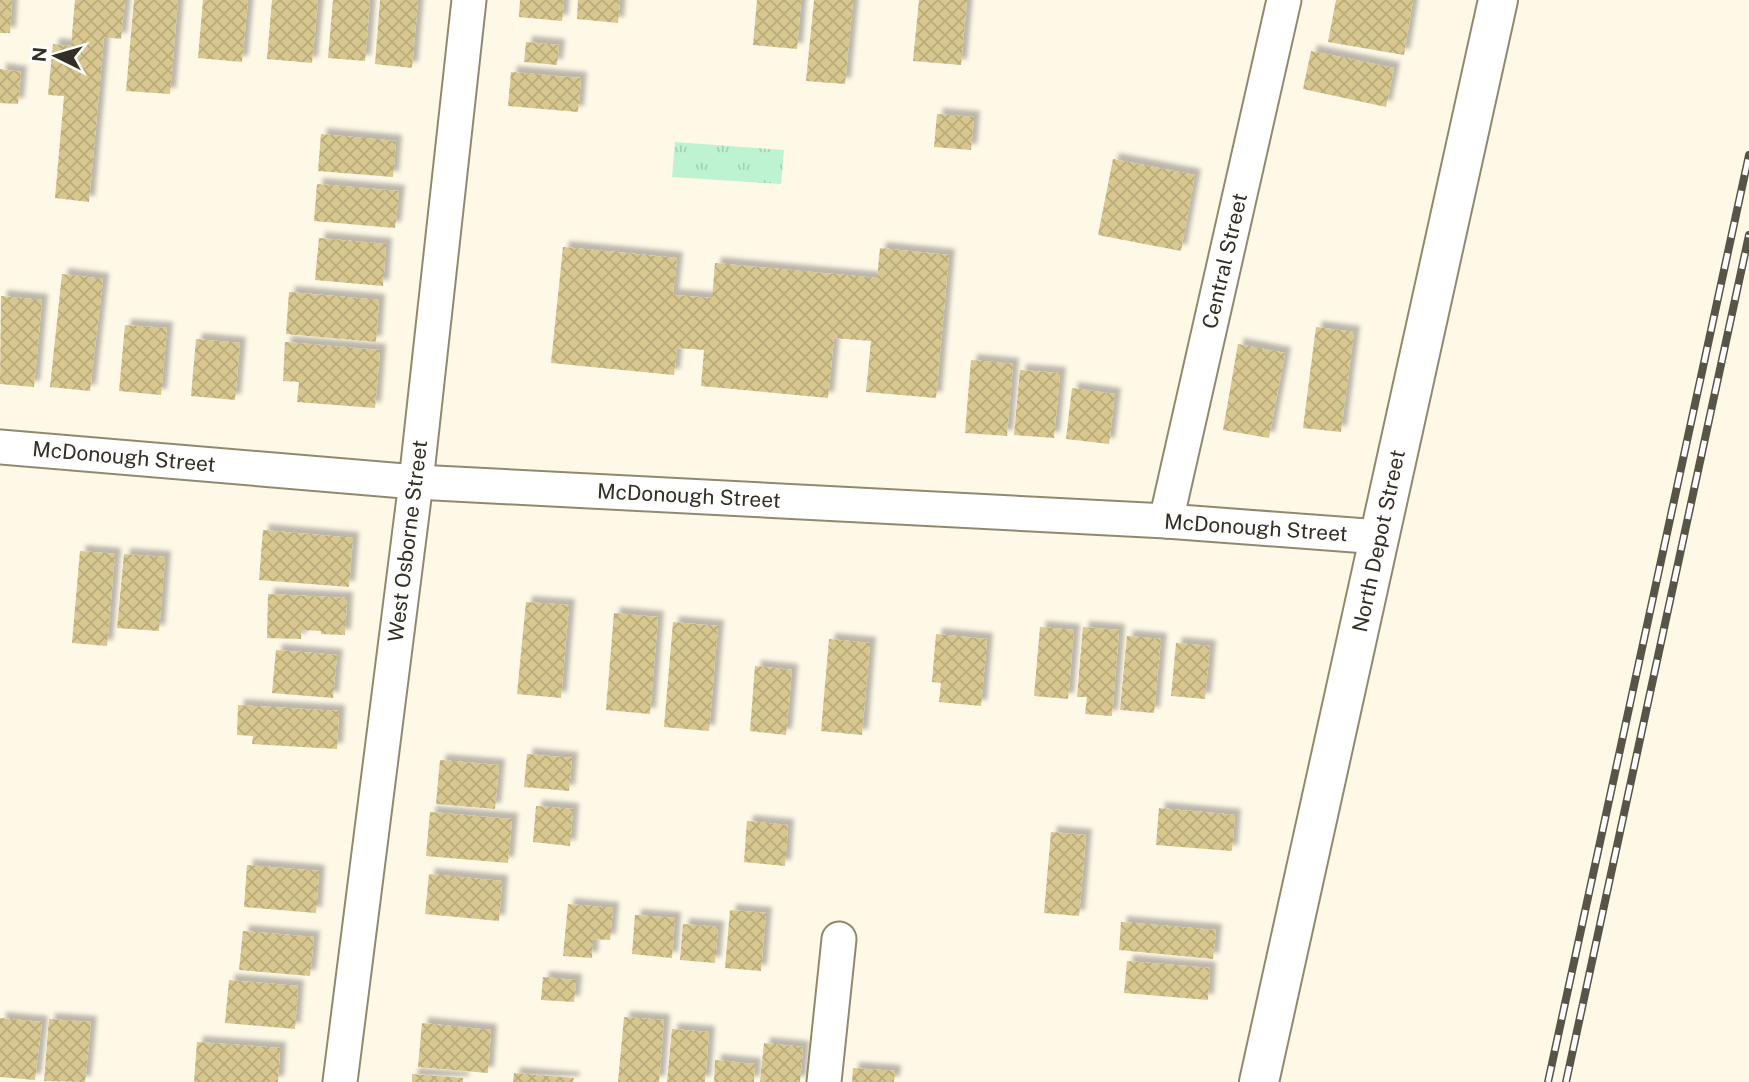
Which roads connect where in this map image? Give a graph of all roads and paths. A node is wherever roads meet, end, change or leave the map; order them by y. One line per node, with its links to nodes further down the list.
1 (469, 0): 5 (street, West Osborne Street)
2 (1284, 0): 6 (street, Central Street)
3 (1498, 0): 7 (street, North Depot Street)
4 (0, 447): 5 (street, McDonough Street)
5 (416, 482): 6 (street, McDonough Street); 9 (street, West Osborne Street)
6 (1166, 522): 7 (street, McDonough Street)
7 (1380, 537): 11 (street, North Depot Street)
8 (839, 939): 10 (street)
9 (340, 1082)
10 (824, 1082)
11 (1259, 1082)

